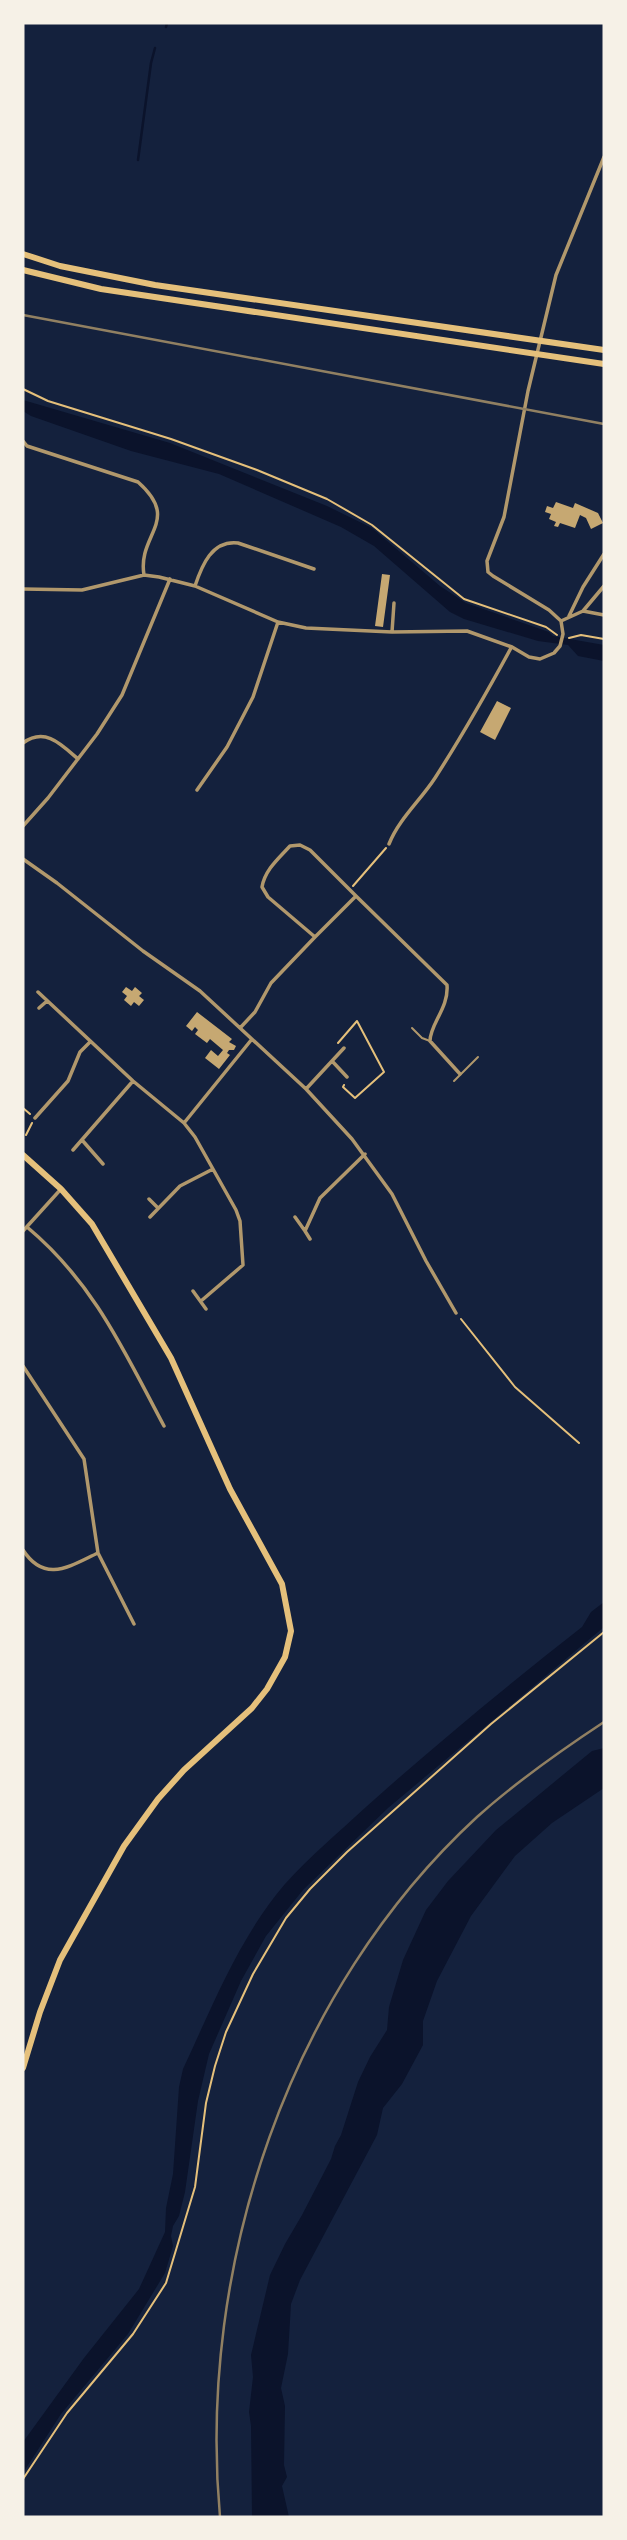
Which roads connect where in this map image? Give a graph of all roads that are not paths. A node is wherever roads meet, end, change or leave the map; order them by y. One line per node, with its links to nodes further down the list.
1 (604, 157): 18 (street)
2 (23, 254): 4 (highway)
3 (23, 270): 5 (highway)
4 (604, 350)
5 (604, 364)
6 (23, 441): 9 (street)
7 (604, 554): 17 (street)
8 (314, 569): 11 (street)
9 (144, 575): 10 (street); 13 (street)
10 (170, 579): 11 (street); 23 (street)
11 (195, 586): 19 (street)
12 (604, 586): 15 (street)
13 (23, 589)
14 (394, 603): 20 (street)
15 (583, 611): 16 (street); 17 (street)
16 (604, 615)
17 (569, 616): 18 (street)
18 (561, 621): 21 (street)
19 (278, 622): 20 (street); 24 (street)
20 (392, 632): 21 (street)
21 (512, 647): 26 (street)
22 (23, 743): 23 (street)
23 (78, 759): 25 (street)
24 (197, 790)
25 (23, 826)
26 (389, 844)
27 (23, 859): 33 (street)
28 (356, 897): 29 (street); 29 (street); 36 (street)
29 (315, 937): 33 (street)
30 (38, 992): 31 (street)
31 (47, 1001): 32 (street); 37 (street)
32 (39, 1008)
33 (240, 1028): 35 (street)
34 (412, 1028): 36 (lane)
35 (252, 1039): 45 (street); 49 (street)
36 (430, 1041): 41 (street)
37 (90, 1042): 43 (street); 47 (street)
38 (342, 1050): 40 (street)
39 (478, 1058): 41 (lane)
40 (332, 1061): 42 (street); 45 (street)
41 (460, 1074): 44 (lane)
42 (347, 1077)
43 (133, 1081): 49 (street); 50 (street)
44 (454, 1081)
45 (306, 1089): 52 (street)
46 (47, 1093): 47 (street)
47 (53, 1098): 48 (street)
48 (35, 1118)
49 (184, 1123): 55 (street)
50 (82, 1140): 51 (street); 54 (street)
51 (73, 1150)
52 (365, 1154): 63 (street); 68 (street)
53 (23, 1155): 56 (highway)
54 (103, 1164)
55 (213, 1169): 58 (street); 66 (street)
56 (61, 1189): 61 (street); 74 (highway)
57 (149, 1199): 58 (street)
58 (158, 1208): 59 (street)
59 (150, 1217)
60 (295, 1217): 63 (street)
61 (27, 1227): 62 (street); 70 (street)
62 (23, 1231)
63 (305, 1231): 64 (street)
64 (310, 1239)
65 (193, 1291): 66 (street)
66 (201, 1301): 67 (street)
67 (206, 1309)
68 (456, 1313)
69 (23, 1366): 72 (street)
70 (164, 1426)
71 (23, 1550): 72 (street)
72 (99, 1553): 73 (street)
73 (134, 1624)
74 (23, 2068)

